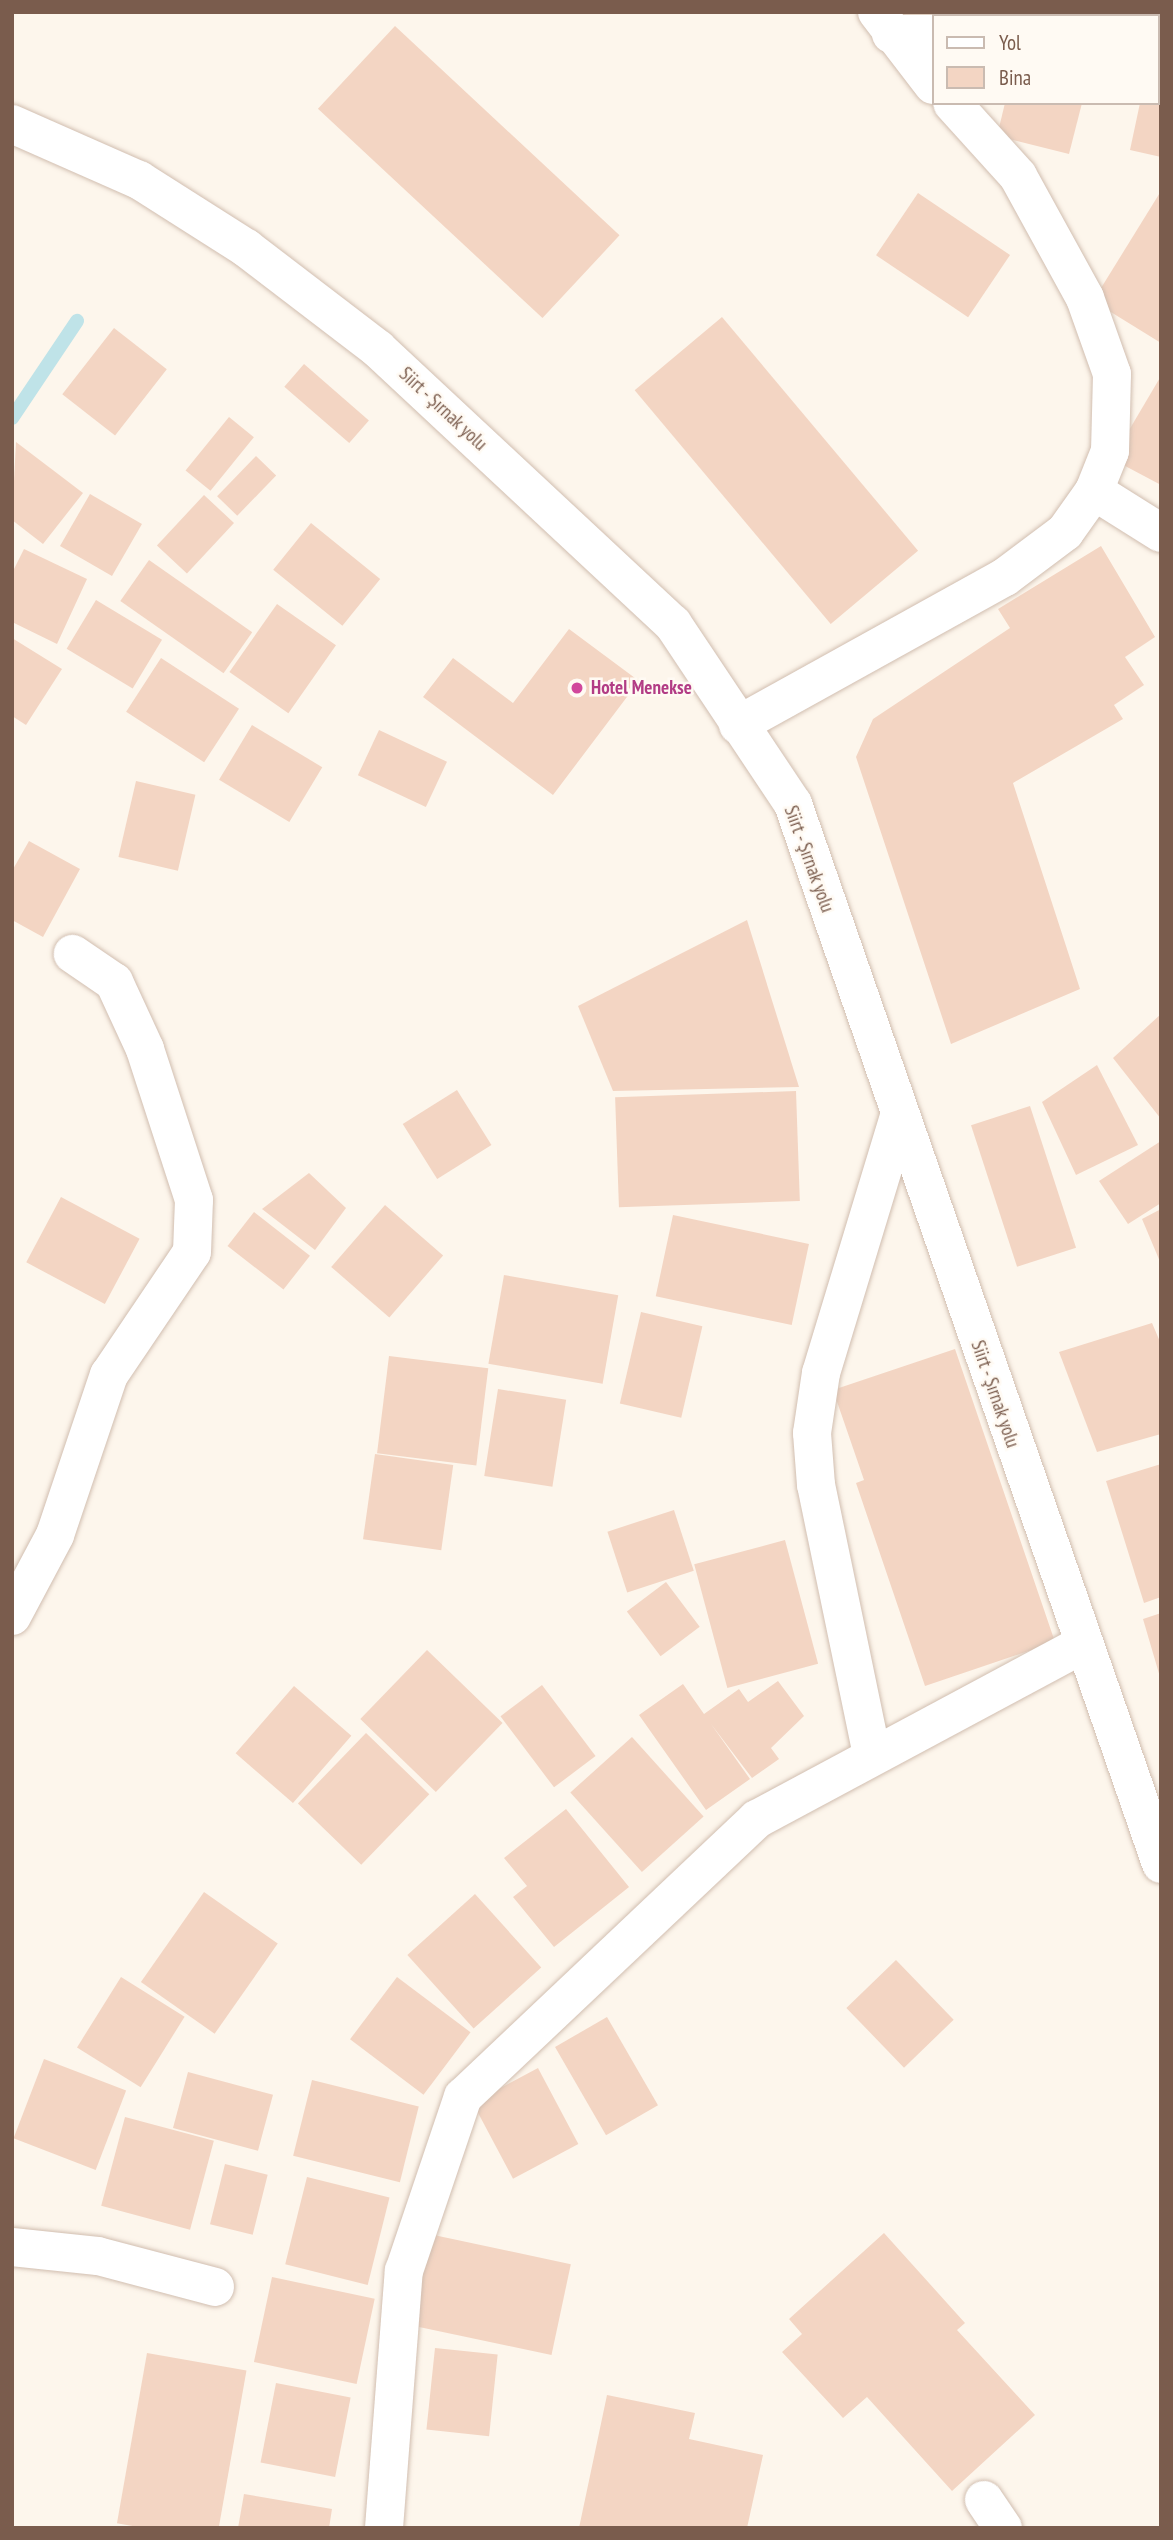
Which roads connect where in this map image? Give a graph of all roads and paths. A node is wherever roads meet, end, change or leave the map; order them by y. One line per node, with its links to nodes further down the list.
1 (884, 23): 2 (street); 3 (street)
2 (932, 34)
3 (932, 84)
4 (954, 105): 6 (street)
5 (12, 124): 8 (street, Siirt - Şırnak yolu)
6 (1094, 491): 7 (street); 8 (street)
7 (1161, 533)
8 (738, 725): 10 (street, Siirt - Şırnak yolu)
9 (73, 954): 11 (street)
10 (898, 1119): 12 (street, Siirt - Şırnak yolu); 13 (street)
11 (12, 1616)
12 (1084, 1644): 13 (street); 14 (street, Siirt - Şırnak yolu)
13 (872, 1755): 17 (street)
14 (1161, 1864)
15 (12, 2247): 16 (street)
16 (215, 2287)
17 (384, 2528)

